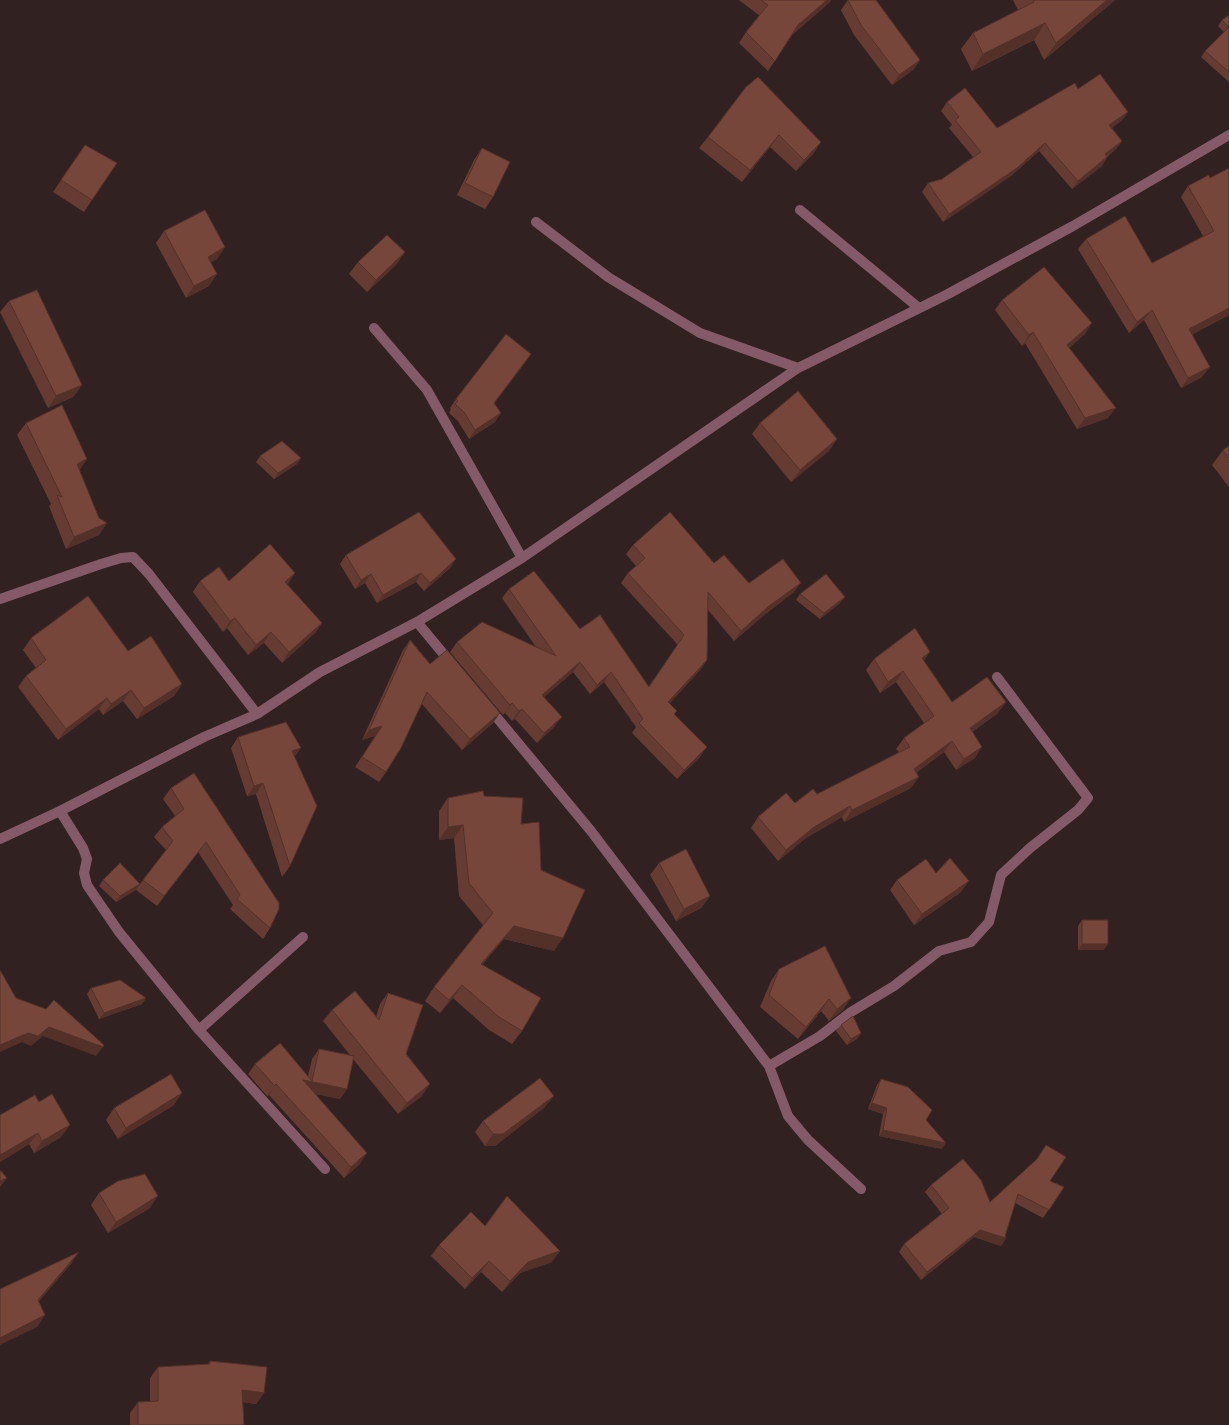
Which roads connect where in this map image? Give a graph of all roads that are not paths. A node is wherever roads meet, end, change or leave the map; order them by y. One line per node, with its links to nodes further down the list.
1 (1229, 135): 4 (street)
2 (800, 210): 4 (street)
3 (536, 222): 6 (street)
4 (919, 308): 6 (street)
5 (374, 328): 7 (street)
6 (798, 368): 7 (street)
7 (522, 558): 9 (street)
8 (0, 599): 13 (street)
9 (417, 622): 10 (street); 13 (street)
10 (457, 669)
11 (997, 677): 18 (street)
12 (482, 699): 18 (street)
13 (257, 714): 14 (street)
14 (60, 811): 15 (street); 17 (street)
15 (0, 839)
16 (303, 937): 17 (street)
17 (199, 1030): 19 (street)
18 (769, 1066): 20 (street)
19 (325, 1169)
20 (861, 1189)

